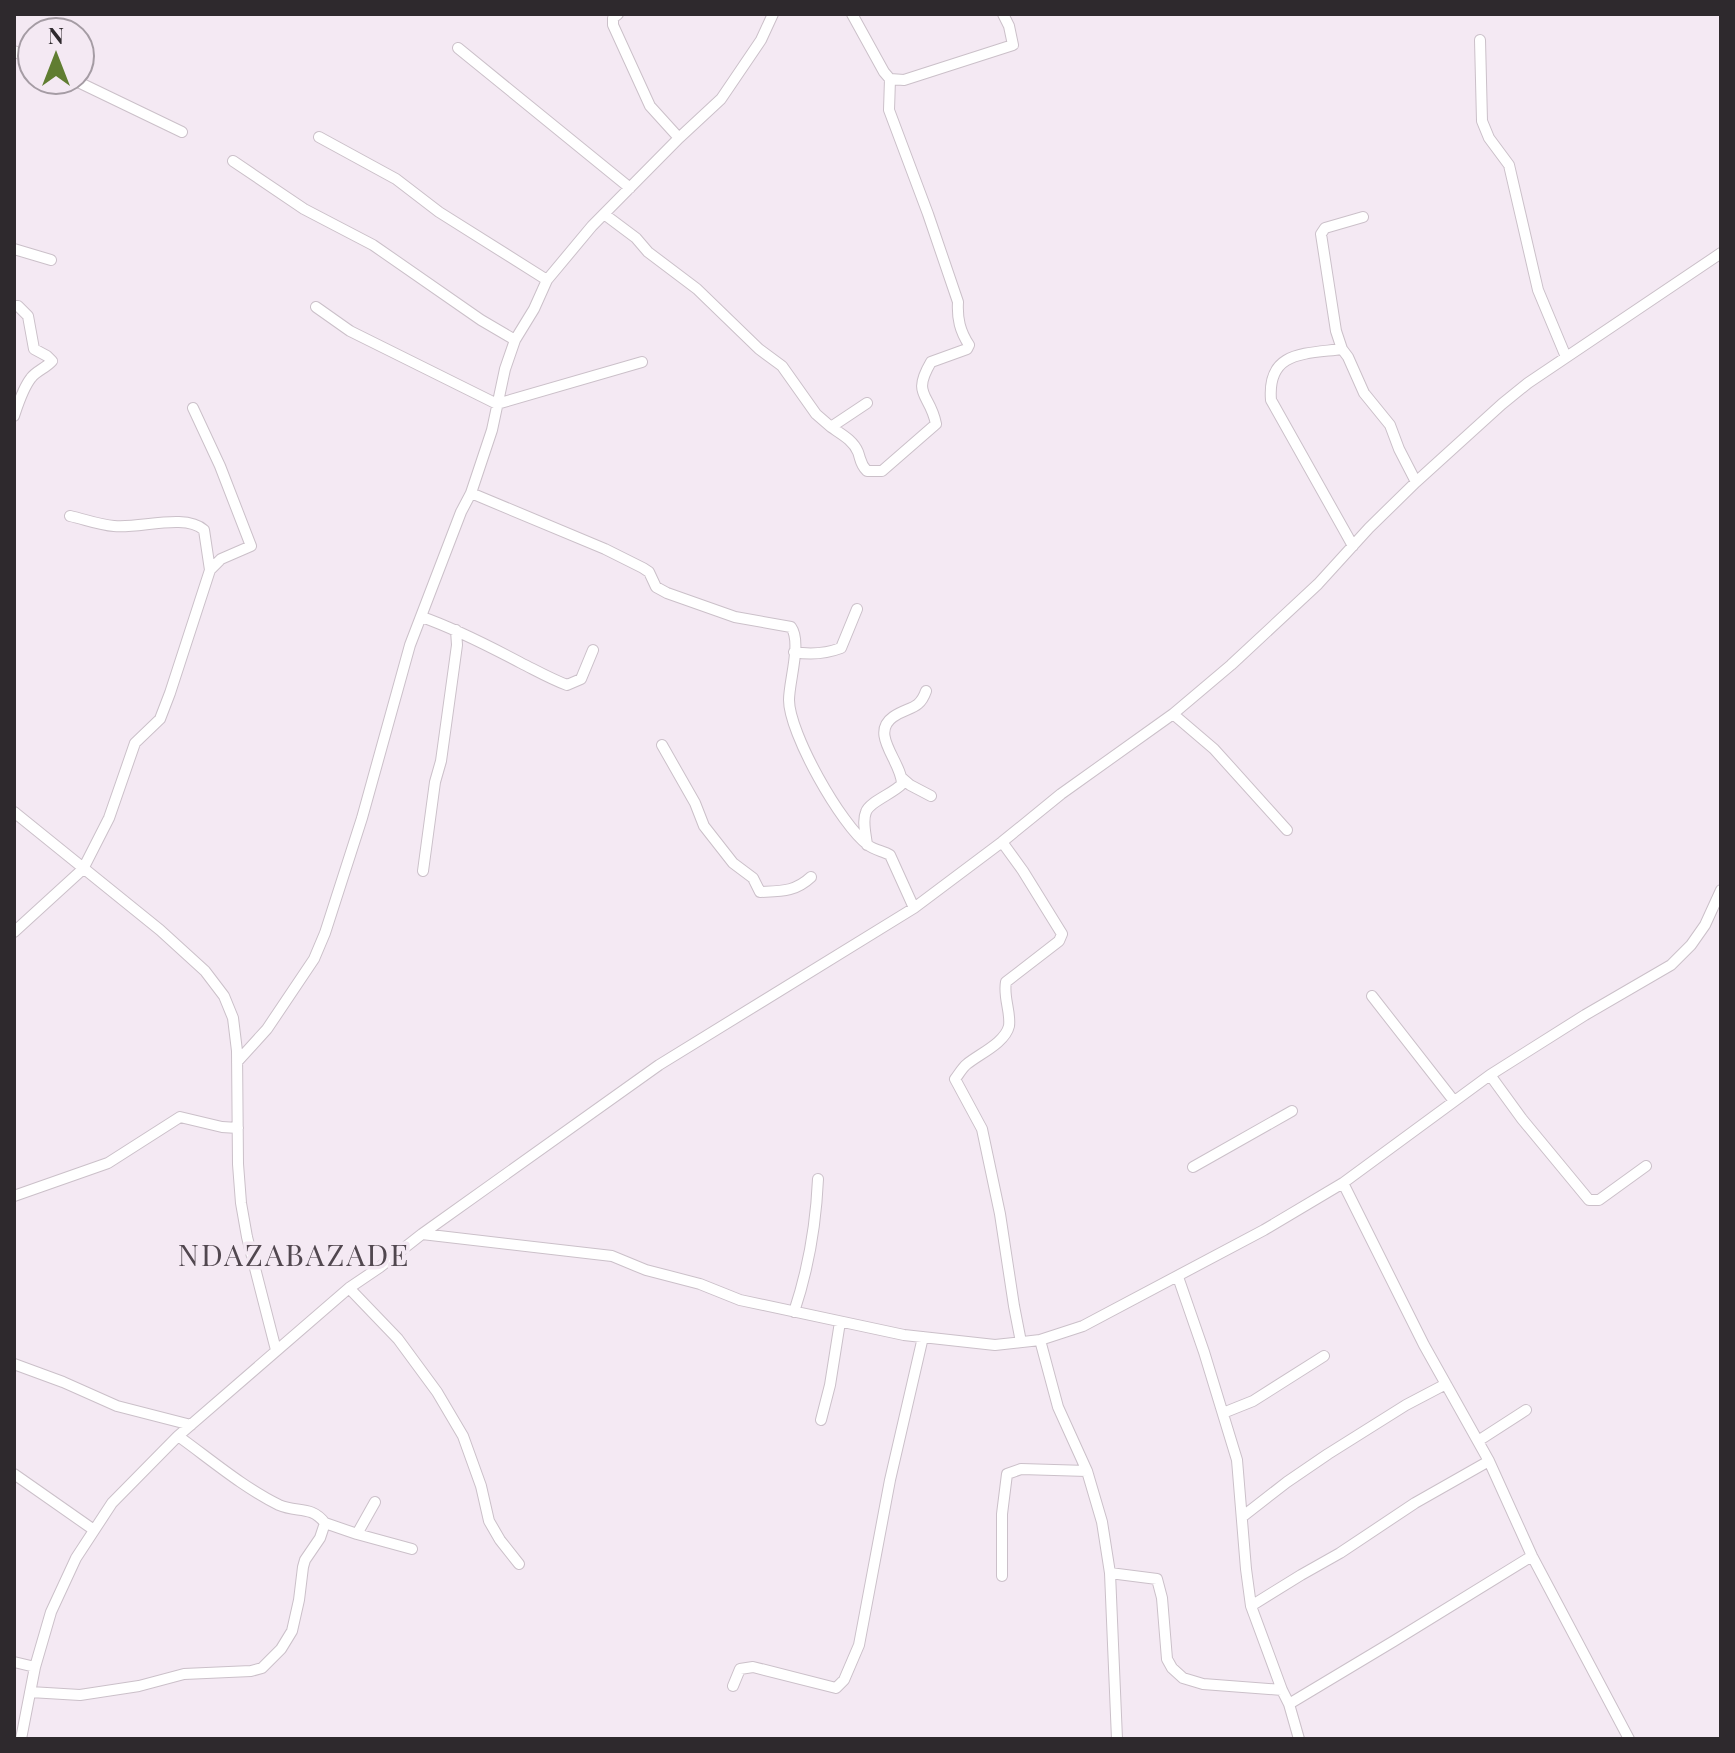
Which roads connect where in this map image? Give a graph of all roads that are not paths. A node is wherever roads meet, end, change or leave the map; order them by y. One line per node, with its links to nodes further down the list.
1 (618, 14): 11 (street)
2 (773, 14): 11 (street)
3 (852, 14): 7 (street)
4 (1003, 14): 7 (street)
5 (1480, 40): 24 (street)
6 (458, 48): 13 (street)
7 (890, 79): 30 (street)
8 (96, 91): 9 (street)
9 (182, 132)
10 (319, 137): 19 (street)
11 (679, 138): 13 (street)
12 (233, 161): 22 (street)
13 (630, 188): 14 (street)
14 (604, 214): 19 (street); 30 (street)
15 (1363, 217): 23 (street)
16 (14, 249): 18 (street)
17 (1721, 253): 24 (street)
18 (51, 260)
19 (547, 280): 22 (street)
20 (14, 306): 29 (street)
21 (316, 307): 27 (street)
22 (515, 340): 27 (street)
23 (1342, 349): 31 (street); 34 (street)
24 (1566, 357): 31 (street)
25 (642, 362): 27 (street)
26 (867, 403): 30 (street)
27 (497, 404): 32 (street)
28 (193, 408): 35 (street)
29 (14, 416)
30 (831, 427)
31 (1416, 482): 34 (street)
32 (471, 493): 37 (street); 40 (street)
33 (70, 516): 35 (street)
34 (1353, 546): 42 (street)
35 (210, 570): 52 (street)
36 (857, 609): 40 (street)
37 (422, 617): 38 (street); 59 (street)
38 (456, 630): 39 (street); 53 (street)
39 (593, 650)
40 (794, 652): 48 (street)
41 (926, 691): 44 (street)
42 (1173, 714): 49 (street); 50 (street)
43 (662, 745): 54 (street)
44 (902, 778): 45 (street); 47 (street)
45 (931, 796)
46 (14, 812): 52 (street)
47 (866, 812): 48 (street); 51 (street)
48 (844, 819): 51 (street)
49 (1287, 830)
50 (1002, 842): 56 (street); 76 (street)
51 (867, 845): 56 (street)
52 (83, 869): 57 (street); 59 (street)
53 (423, 871)
54 (811, 877)
55 (1721, 890): 60 (street)
56 (914, 908): 69 (street)
57 (14, 932)
58 (1372, 996): 61 (street)
59 (237, 1062): 63 (street)
60 (1490, 1075): 61 (street); 64 (street)
61 (1454, 1101): 67 (street)
62 (1292, 1111): 65 (street)
63 (238, 1128): 68 (street); 77 (street)
64 (1646, 1166)
65 (1193, 1167)
66 (818, 1179): 72 (street)
67 (1343, 1183): 70 (street); 80 (street)
68 (14, 1196)
69 (422, 1234): 71 (street); 72 (street)
70 (1178, 1277): 75 (street); 82 (street)
71 (349, 1288): 77 (street); 97 (street)
72 (794, 1312): 73 (street)
73 (840, 1322): 74 (street); 83 (street)
74 (923, 1337): 76 (street); 103 (street)
75 (1040, 1340): 76 (street); 88 (street)
76 (1021, 1342)
77 (276, 1350): 84 (street)
78 (1324, 1356): 82 (street)
79 (14, 1364): 84 (street)
80 (1446, 1384): 86 (street); 91 (street)
81 (1526, 1410): 86 (street)
82 (1223, 1413): 91 (street)
83 (821, 1420)
84 (191, 1425): 85 (street)
85 (178, 1436): 92 (street); 93 (street)
86 (1478, 1441): 87 (street)
87 (1489, 1461): 96 (street); 100 (street)
88 (1087, 1471): 98 (street); 99 (street)
89 (14, 1474): 93 (street)
90 (375, 1502): 94 (street)
91 (1242, 1517): 100 (street)
92 (325, 1523): 94 (street); 105 (street)
93 (94, 1530): 102 (street)
94 (357, 1534): 95 (street)
95 (412, 1549)
96 (1532, 1556): 106 (street); 110 (street)
97 (519, 1564)
98 (1110, 1573): 104 (street); 108 (street)
99 (1002, 1576)
100 (1251, 1606): 104 (street)
101 (14, 1662): 102 (street)
102 (35, 1667): 105 (street)
103 (733, 1686)
104 (1282, 1690): 106 (street)
105 (30, 1692): 107 (street)
106 (1289, 1704): 109 (street)
107 (21, 1739)
108 (1117, 1739)
109 (1299, 1739)
110 (1629, 1739)

